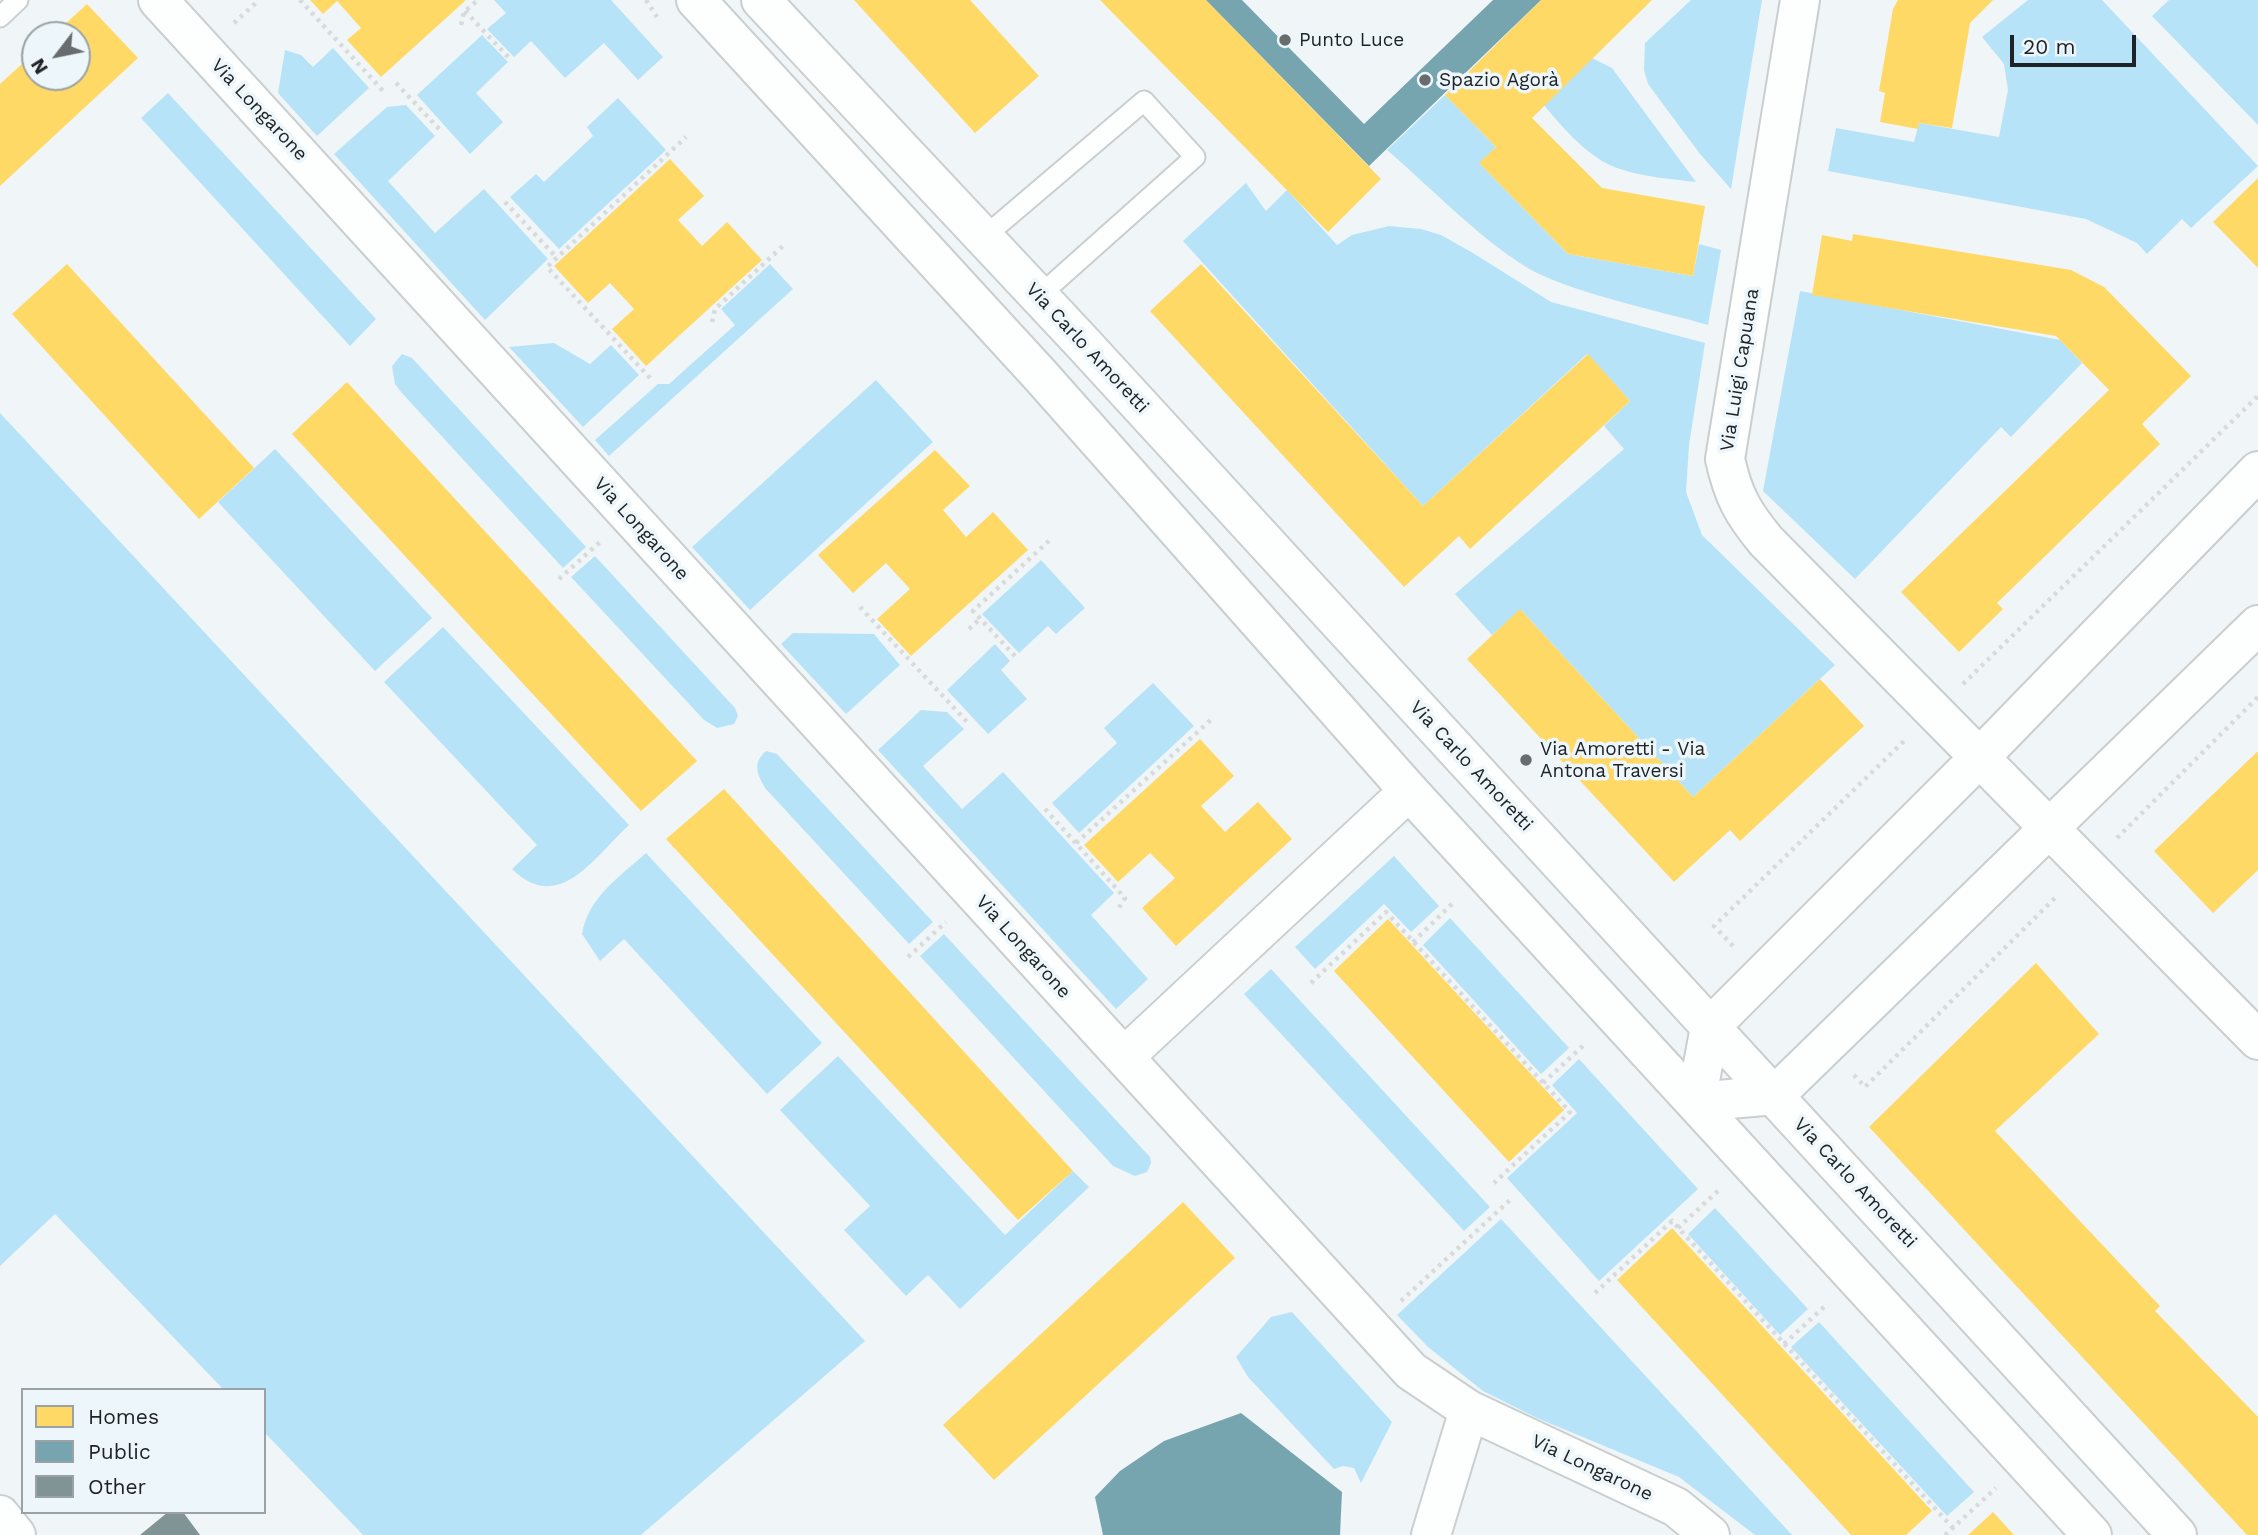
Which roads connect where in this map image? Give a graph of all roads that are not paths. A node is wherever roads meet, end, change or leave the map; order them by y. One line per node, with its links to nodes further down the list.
1 (18, 0): 6 (lane)
2 (158, 0): 16 (street, Via Longarone)
3 (696, 0): 12 (street)
4 (761, 0): 7 (street, Via Carlo Amoretti)
5 (1800, 0): 11 (street, Via Luigi Capuana)
6 (0, 16)
7 (984, 237): 8 (street, Via Carlo Amoretti); 8 (lane)
8 (1039, 296): 14 (street, Via Carlo Amoretti)
9 (2258, 471): 11 (street)
10 (2258, 625): 13 (street)
11 (1980, 757): 13 (street, Via Luigi Capuana); 14 (street)
12 (1409, 791): 16 (street); 18 (street)
13 (2048, 827): 15 (street, Via Luigi Capuana); 17 (street)
14 (1710, 1027): 17 (street, Via Carlo Amoretti); 18 (street)
15 (2258, 1040)
16 (1124, 1057): 19 (street, Via Longarone)
17 (1775, 1095): 18 (street); 25 (street, Via Carlo Amoretti)
18 (1696, 1102): 24 (street)
19 (1469, 1410): 22 (street); 23 (street, Via Longarone)
20 (0, 1515): 21 (street)
21 (16, 1535)
22 (1431, 1535)
23 (1710, 1535)
24 (2092, 1535)
25 (2177, 1535)

